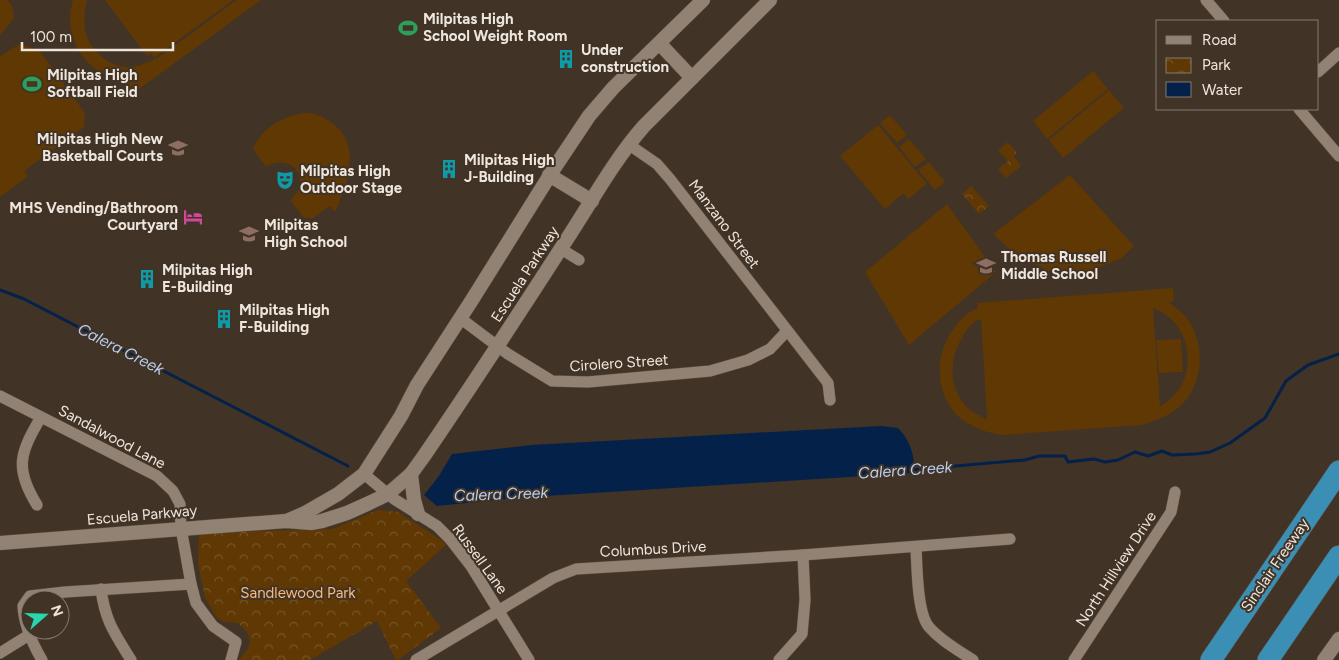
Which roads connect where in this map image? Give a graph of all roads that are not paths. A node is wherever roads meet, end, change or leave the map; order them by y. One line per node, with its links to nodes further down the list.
1 (703, 0): 5 (street, Escuela Parkway)
2 (770, 0): 8 (street, Escuela Parkway)
3 (1206, 0): 4 (street)
4 (1223, 20)
5 (660, 44): 8 (street); 12 (street, Escuela Parkway)
6 (1339, 53): 7 (street)
7 (1319, 71)
8 (692, 78): 10 (street, Escuela Parkway)
9 (1300, 110): 11 (street)
10 (628, 144): 13 (street, Escuela Parkway); 17 (street, Manzano Street)
11 (1339, 156)
12 (549, 176): 13 (street); 16 (street, Escuela Parkway)
13 (592, 201): 14 (street, Escuela Parkway)
14 (561, 248): 15 (street); 18 (street, Escuela Parkway)
15 (579, 260)
16 (460, 318): 18 (street, Cirolero Street); 23 (street, Escuela Parkway)
17 (787, 331): 18 (street, Cirolero Street); 20 (street, Manzano Street)
18 (498, 345): 24 (street, Escuela Parkway)
19 (0, 396): 21 (street, Sandalwood Lane)
20 (830, 400)
21 (41, 417): 28 (street); 31 (street, Sandalwood Lane)
22 (1339, 470): 53 (highway, Sinclair Freeway)
23 (364, 474): 27 (street, Russell Lane); 30 (street, Escuela Parkway)
24 (412, 474): 27 (street, Escuela Parkway); 29 (street)
25 (1174, 492): 52 (street, North Hillview Drive)
26 (1339, 493): 54 (highway)
27 (388, 494): 29 (street, Russell Lane); 30 (street, Escuela Parkway)
28 (37, 506)
29 (418, 514): 40 (street, Russell Lane)
30 (286, 521): 31 (street, Escuela Parkway)
31 (181, 528): 33 (street, Escuela Parkway); 37 (street, Sandalwood Lane)
32 (1010, 539): 34 (street, Columbus Drive)
33 (0, 543)
34 (916, 547): 35 (street, Columbus Drive); 51 (street)
35 (802, 555): 40 (street, Columbus Drive); 50 (street)
36 (1339, 556): 55 (highway)
37 (191, 584): 38 (street); 47 (street, Sandalwood Lane)
38 (101, 590): 39 (street); 46 (street)
39 (70, 593)
40 (499, 611): 48 (street, Columbus Drive); 49 (street, Russell Lane)
41 (1339, 639): 56 (street)
42 (21, 640): 44 (street)
43 (32, 640): 45 (street)
44 (0, 653)
45 (42, 660)
46 (131, 660)
47 (231, 660)
48 (416, 660)
49 (530, 660)
50 (779, 660)
51 (973, 660)
52 (1074, 660)
53 (1211, 660)
54 (1226, 660)
55 (1268, 660)
56 (1325, 660)

